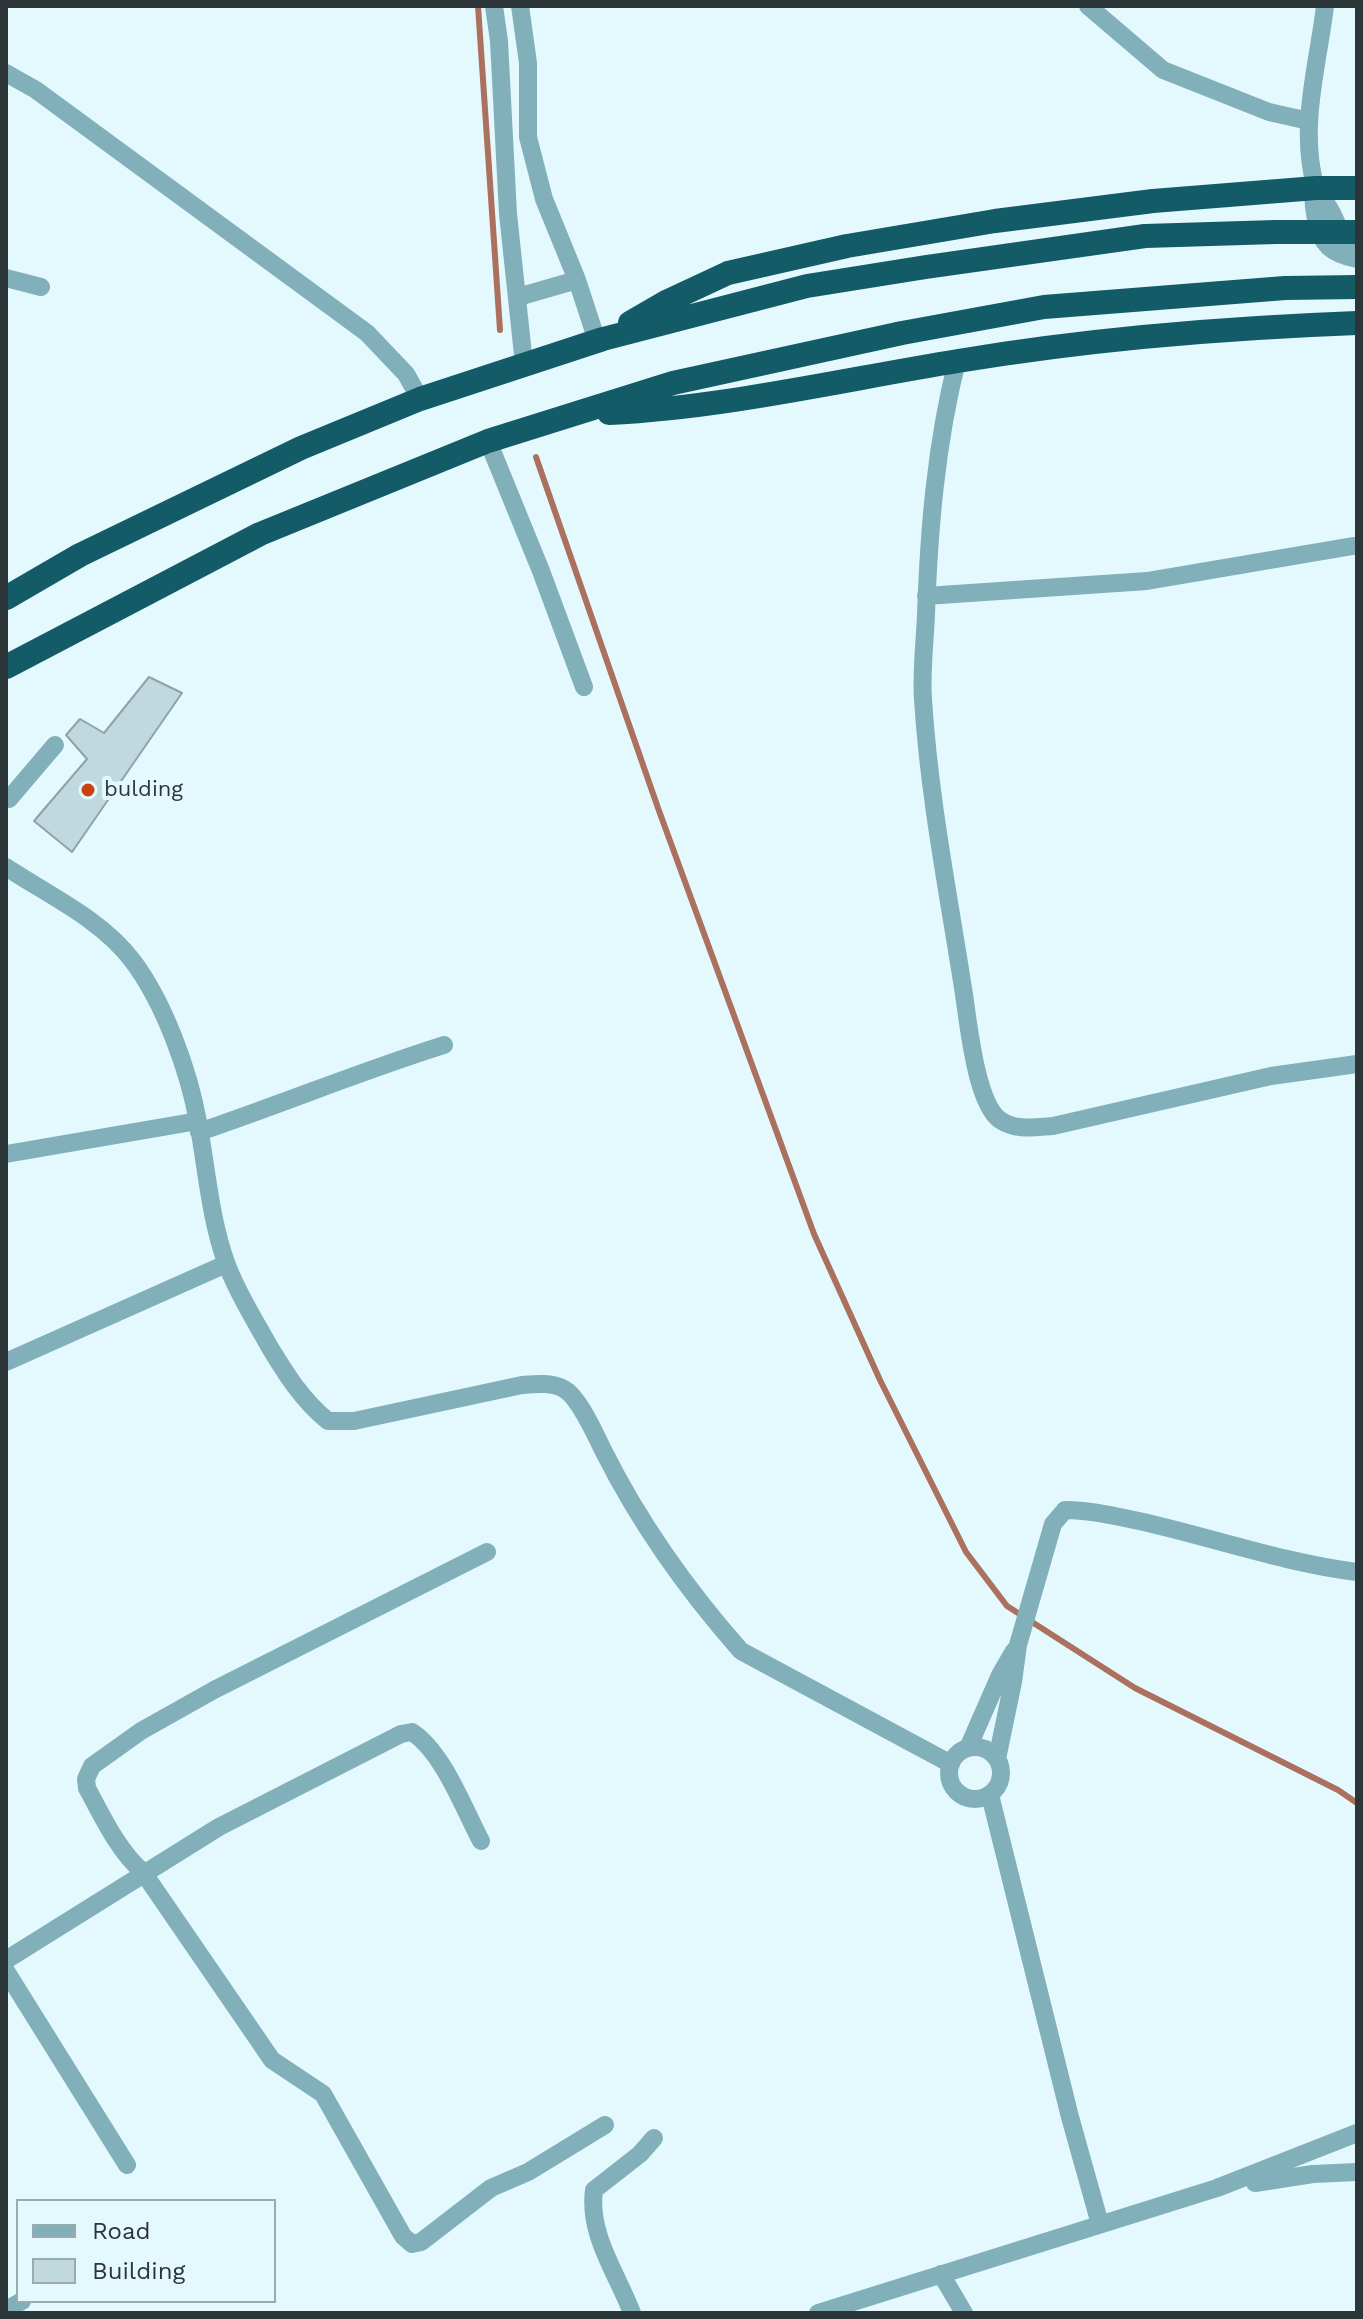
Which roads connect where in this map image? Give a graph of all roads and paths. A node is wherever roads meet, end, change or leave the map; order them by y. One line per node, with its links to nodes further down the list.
1 (494, 6): 16 (street)
2 (520, 6): 13 (street)
3 (1088, 6): 6 (street)
4 (1325, 6): 6 (street)
5 (6, 73): 21 (street)
6 (1309, 121): 7 (street)
7 (1316, 188): 8 (highway); 10 (street); 11 (street); 18 (highway)
8 (1357, 188)
9 (1357, 232): 18 (highway, bridge)
10 (1357, 252)
11 (1357, 259)
12 (6, 278): 14 (street)
13 (577, 280): 16 (street); 18 (street)
14 (41, 287)
15 (1357, 287): 22 (highway)
16 (518, 297): 20 (street)
17 (1357, 323): 19 (highway)
18 (600, 340): 20 (highway)
19 (957, 361): 22 (highway); 25 (street)
20 (524, 364): 21 (highway)
21 (420, 399): 26 (highway)
22 (579, 414): 23 (highway)
23 (488, 441): 27 (highway); 28 (street)
24 (1353, 546): 25 (street)
25 (926, 596): 33 (street)
26 (6, 598)
27 (6, 667)
28 (584, 687)
29 (55, 745): 30 (street)
30 (6, 799)
31 (6, 867): 34 (street)
32 (444, 1045): 34 (street)
33 (1357, 1064)
34 (199, 1126): 35 (street); 36 (street)
35 (6, 1154)
36 (226, 1264): 37 (street); 43 (street)
37 (6, 1362)
38 (487, 1552): 46 (street)
39 (1357, 1572): 40 (street)
40 (1018, 1645): 41 (street); 42 (street)
41 (968, 1748): 42 (street); 43 (street)
42 (997, 1759): 44 (street)
43 (951, 1764): 44 (street)
44 (990, 1795): 55 (street)
45 (481, 1841): 46 (street)
46 (143, 1872): 47 (street); 49 (street)
47 (6, 1960)
48 (6, 1971): 52 (street)
49 (605, 2125)
50 (1357, 2133): 54 (street)
51 (654, 2138): 57 (street)
52 (127, 2165)
53 (1357, 2172): 54 (street)
54 (1217, 2188): 55 (street)
55 (1100, 2224): 56 (street)
56 (941, 2274): 58 (street); 59 (street)
57 (632, 2313)
58 (818, 2313)
59 (964, 2313)

